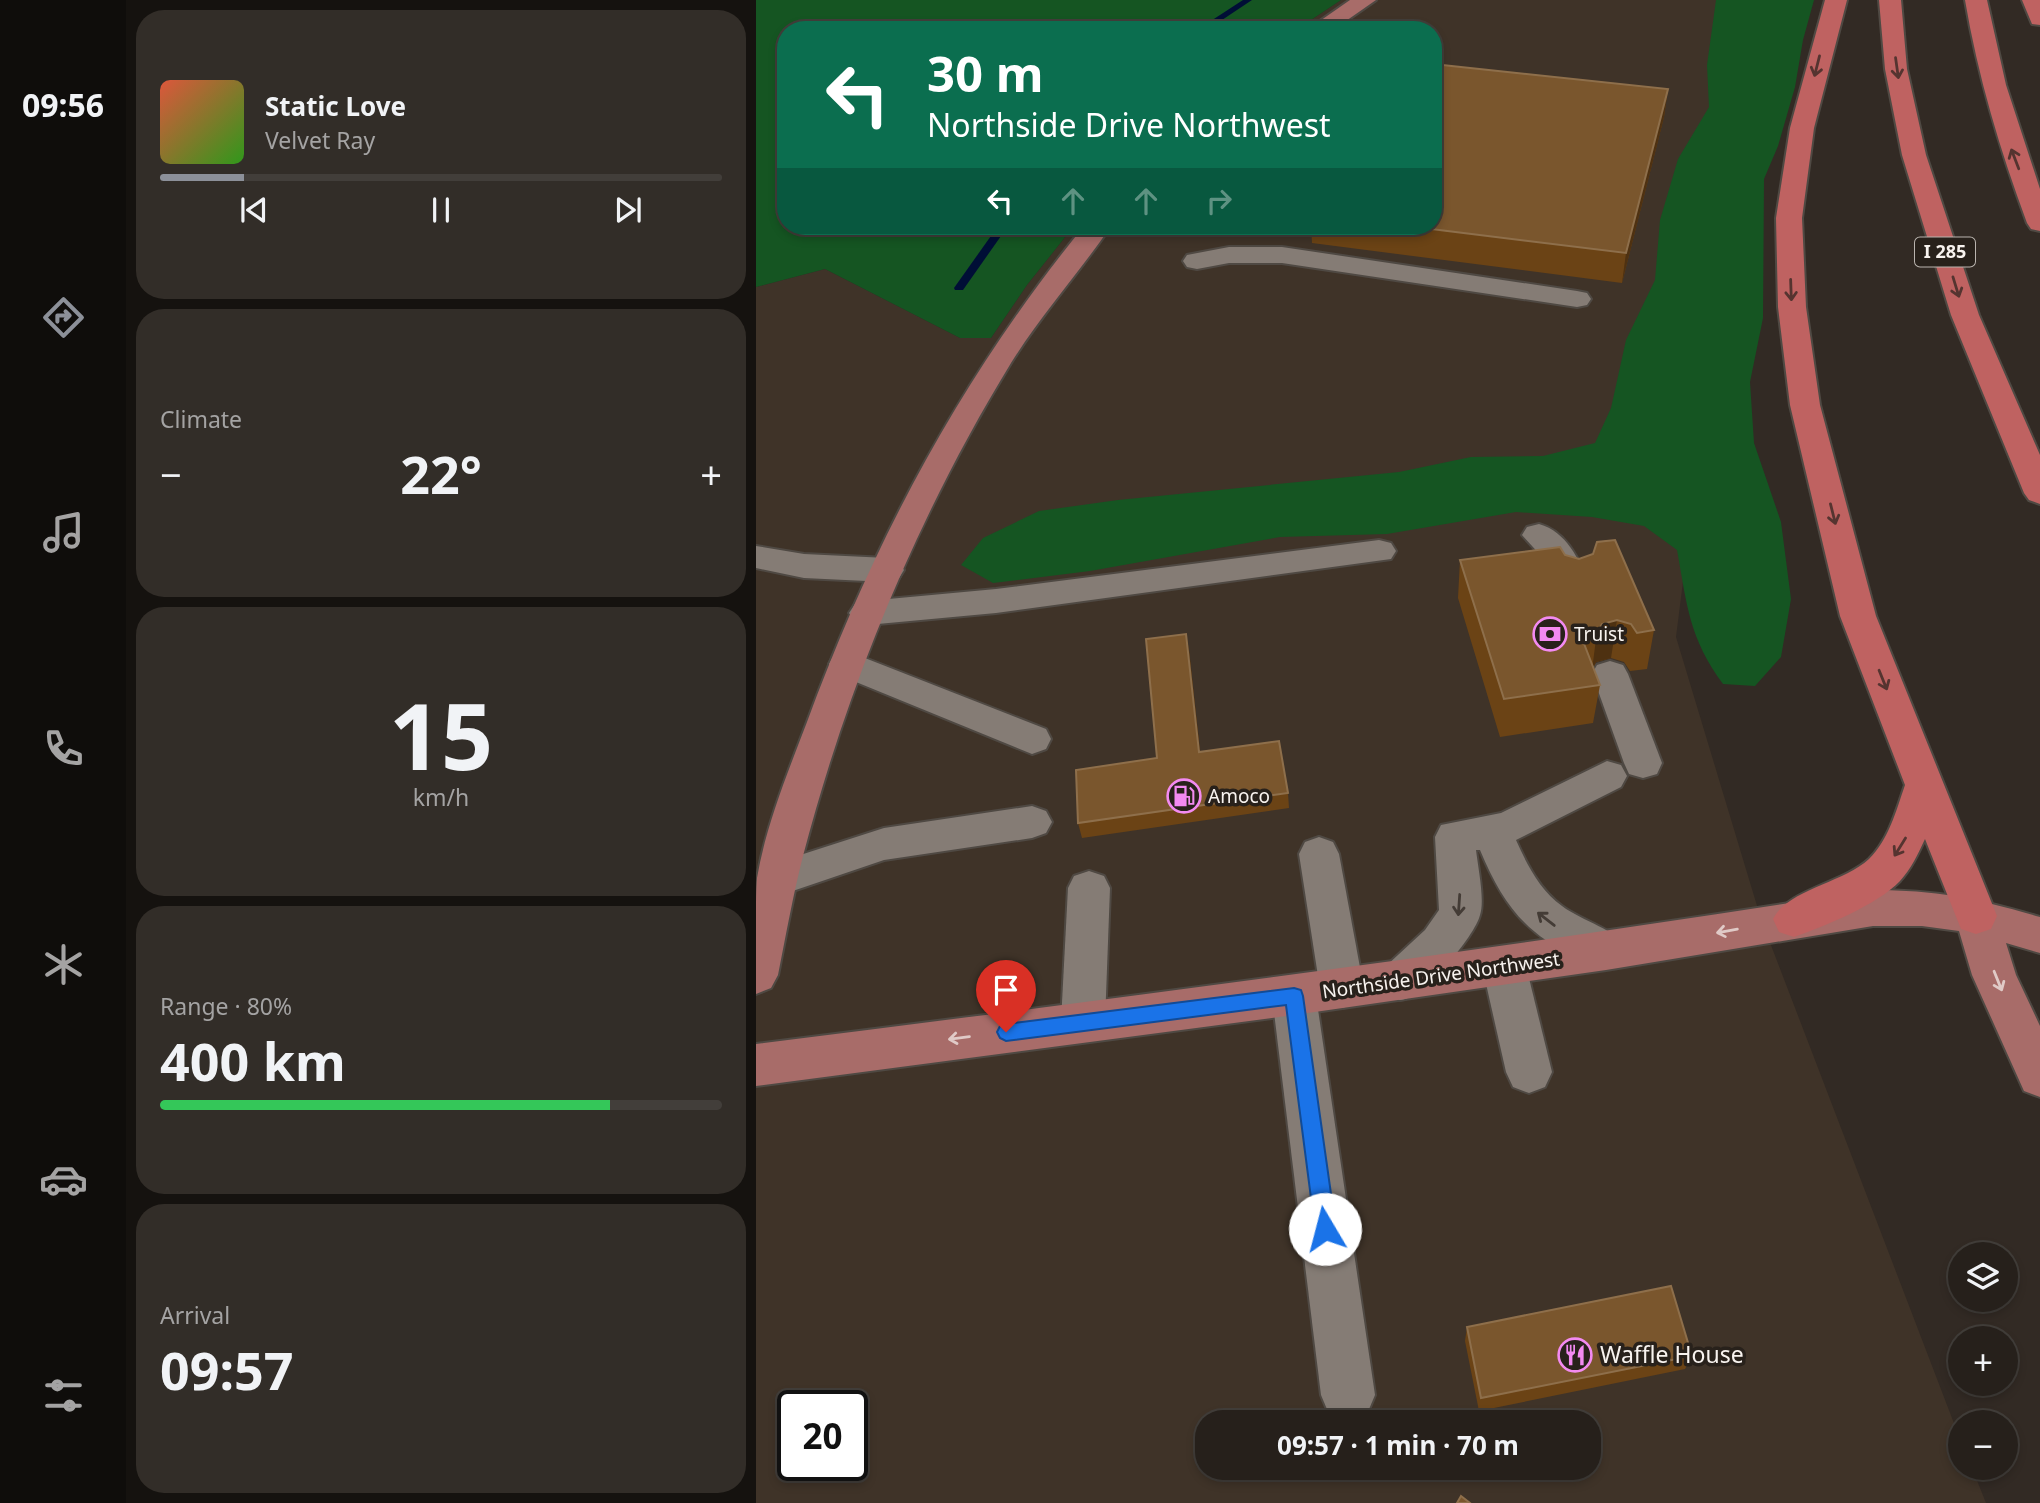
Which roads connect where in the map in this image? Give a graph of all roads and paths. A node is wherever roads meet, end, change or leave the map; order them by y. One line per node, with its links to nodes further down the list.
1 (1365, 0): 7 (main road)
2 (1836, 0): 24 (highway, one-way to 24)
3 (1890, 0): 14 (highway, I 285, one-way to 14)
4 (1976, 0): 8 (highway, one-way to 4)
5 (2033, 0): 6 (highway)
6 (2040, 19)
7 (1332, 21)
8 (2040, 223)
9 (1090, 235): 18 (main road)
10 (1275, 235): 11 (lane)
11 (1282, 256): 12 (lane); 13 (lane)
12 (1198, 261)
13 (1577, 299)
14 (2040, 493)
15 (1539, 535): 19 (lane)
16 (1379, 551): 20 (lane)
17 (756, 557): 18 (lane)
18 (887, 570): 20 (main road)
19 (1573, 583)
20 (867, 613): 21 (main road)
21 (847, 664): 23 (lane); 28 (main road)
22 (1610, 674): 26 (lane)
23 (1032, 739)
24 (1925, 784): 30 (highway); 31 (highway, one-way to 31)
25 (1032, 822): 28 (lane)
26 (1474, 835): 33 (lane, one-way to 26); 36 (lane, one-way to 36)
27 (1319, 854): 37 (lane)
28 (778, 879): 35 (main road)
29 (1088, 888): 39 (lane)
30 (1976, 916): 31 (main road, Northside Drive Northwest); 32 (main road, Northside Drive Northwest); 42 (main road, one-way to 42)
31 (1794, 919): 33 (main road, Northside Drive Northwest, one-way to 33)
32 (2040, 935)
33 (1606, 951): 34 (main road, Northside Drive Northwest)
34 (1504, 966): 36 (main road, Northside Drive Northwest); 41 (lane)
35 (756, 975)
36 (1399, 981): 37 (main road, Northside Drive Northwest)
37 (1342, 989): 38 (main road, Northside Drive Northwest)
38 (1294, 996): 39 (main road, Northside Drive Northwest); 43 (lane)
39 (1083, 1022): 40 (main road, Northside Drive Northwest, one-way to 40)
40 (756, 1065)
41 (1529, 1072)
42 (2040, 1076)
43 (1348, 1395)

